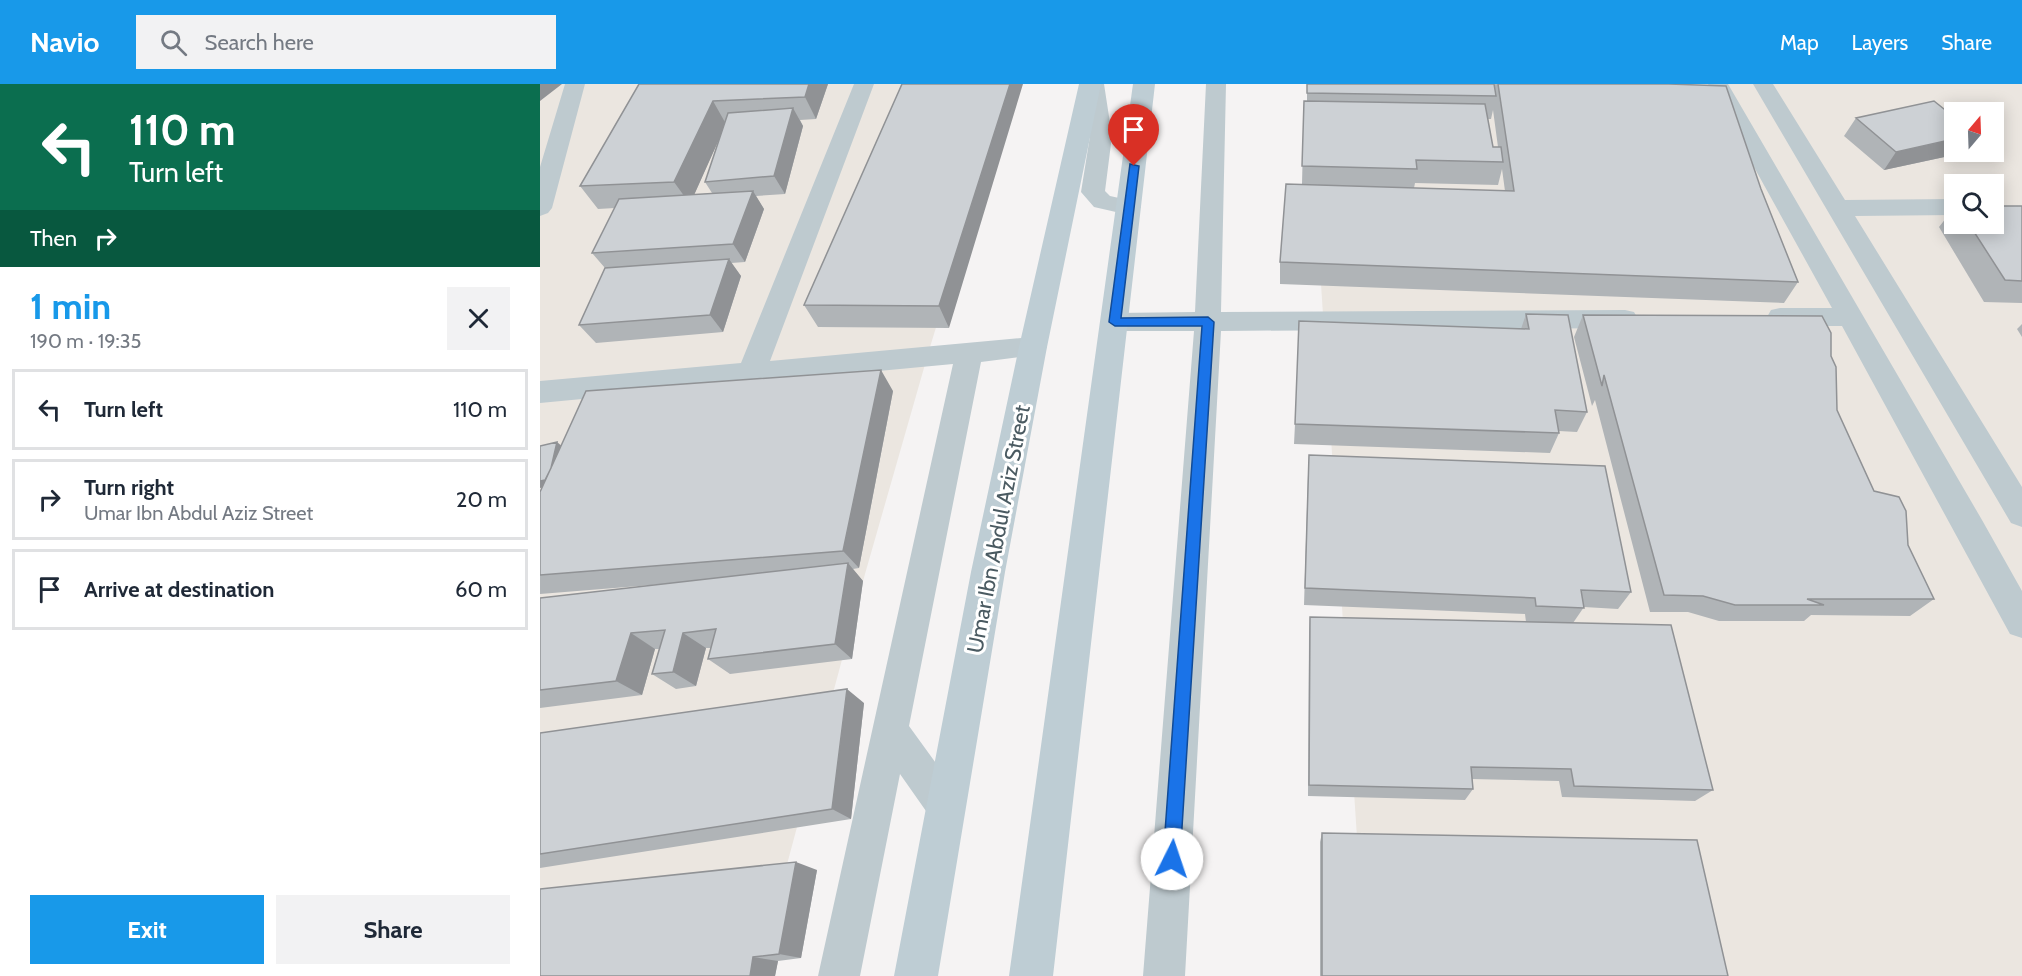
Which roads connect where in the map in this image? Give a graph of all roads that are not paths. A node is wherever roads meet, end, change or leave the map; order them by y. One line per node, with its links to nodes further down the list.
1 (575, 84): 10 (street)
2 (864, 84): 19 (street)
3 (1092, 84): 8 (street); 17 (main road, Umar Ibn Abdul Aziz Street)
4 (1144, 84): 8 (main road)
5 (1216, 84): 16 (street)
6 (1718, 84): 12 (street)
7 (1763, 84): 11 (street)
8 (1129, 207): 15 (main road)
9 (1944, 207): 11 (street)
10 (540, 208)
11 (1837, 208): 21 (street)
12 (1851, 317): 14 (street); 22 (street)
13 (1648, 318): 16 (street)
14 (1756, 318)
15 (1115, 322): 16 (street); 27 (main road)
16 (1208, 322): 28 (street)
17 (1033, 346): 18 (street); 24 (main road, Umar Ibn Abdul Aziz Street)
18 (969, 353): 19 (street); 23 (street)
19 (751, 373): 20 (street)
20 (540, 392)
21 (2022, 514)
22 (2022, 623)
23 (891, 731): 24 (street); 25 (street)
24 (946, 808): 26 (main road, Umar Ibn Abdul Aziz Street)
25 (839, 976)
26 (916, 976)
27 (1031, 976)
28 (1164, 976)

